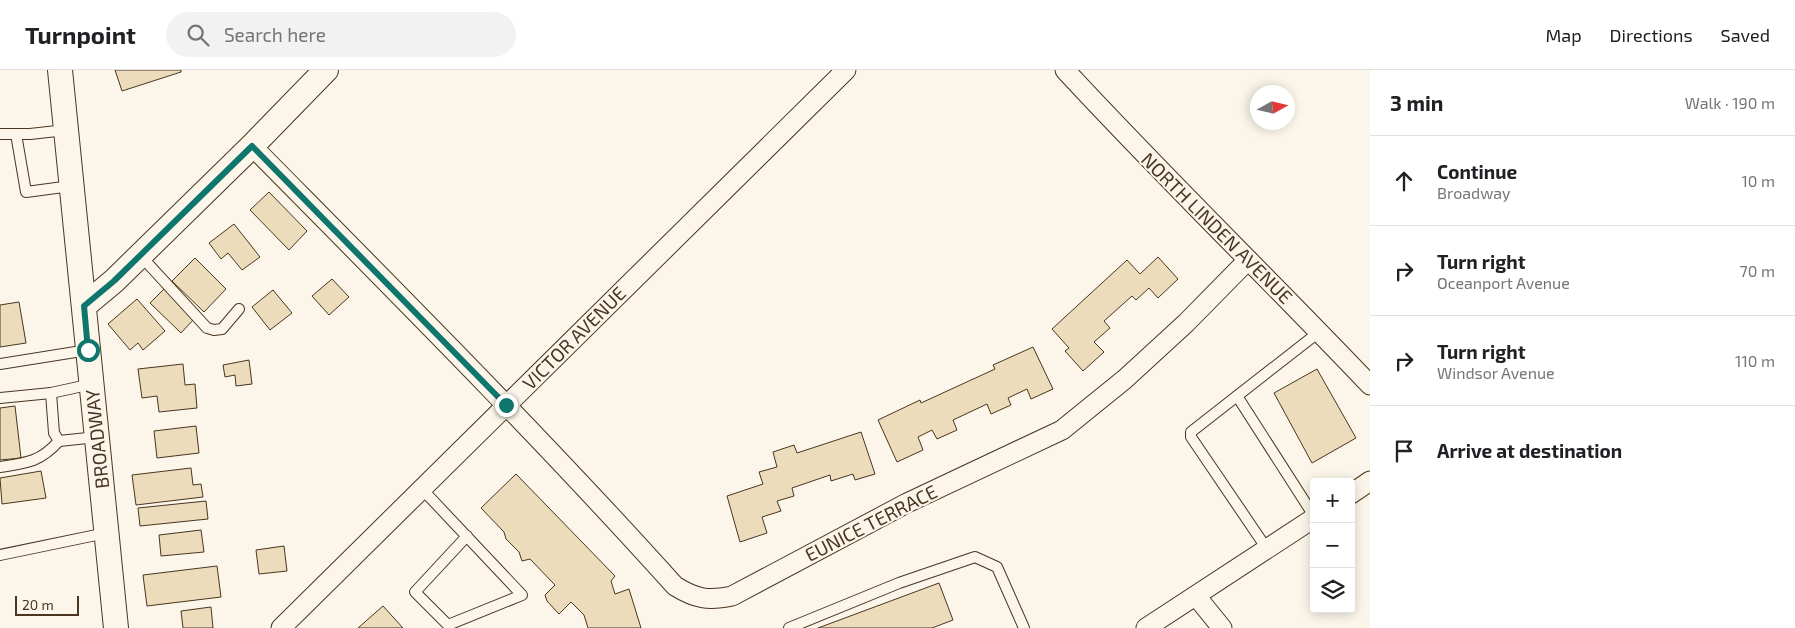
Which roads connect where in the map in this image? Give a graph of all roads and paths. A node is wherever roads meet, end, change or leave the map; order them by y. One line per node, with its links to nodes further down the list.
1 (60, 70): 5 (street, BROADWAY)
2 (326, 70): 8 (street)
3 (846, 70): 22 (street, VICTOR AVENUE)
4 (1065, 70): 11 (street, NORTH LINDEN AVENUE)
5 (66, 130): 7 (lane); 9 (street, BROADWAY)
6 (0, 134): 7 (lane)
7 (16, 134): 9 (lane)
8 (252, 146): 10 (street); 22 (street, EUNICE TERRACE)
9 (71, 186): 12 (street, BROADWAY)
10 (140, 256): 12 (street); 13 (lane)
11 (1248, 260): 14 (street, NORTH LINDEN AVENUE); 22 (street, EUNICE TERRACE)
12 (84, 306): 15 (street, BROADWAY)
13 (239, 309)
14 (1320, 332): 18 (street, NORTH LINDEN AVENUE); 20 (lane)
15 (88, 350): 16 (lane); 17 (street, BROADWAY)
16 (0, 364)
17 (92, 384): 19 (lane); 23 (street, BROADWAY)
18 (1370, 385)
19 (50, 393): 21 (lane); 24 (lane)
20 (1236, 396): 29 (lane); 33 (lane)
21 (0, 398)
22 (506, 405): 27 (street, VICTOR AVENUE)
23 (97, 437): 24 (lane); 31 (street, BROADWAY)
24 (59, 441): 25 (lane)
25 (0, 467)
26 (1370, 481): 28 (street)
27 (422, 489): 32 (lane); 37 (street, VICTOR AVENUE)
28 (1355, 491)
29 (1310, 511)
30 (1310, 520): 33 (street)
31 (106, 533): 34 (lane); 36 (street, BROADWAY)
32 (467, 536): 32 (lane)
33 (1267, 549): 35 (street)
34 (0, 555)
35 (1196, 596): 40 (street); 41 (street)
36 (116, 628)
37 (281, 628)
38 (789, 628): 39 (lane)
39 (1024, 628)
40 (1146, 628)
41 (1222, 628)

